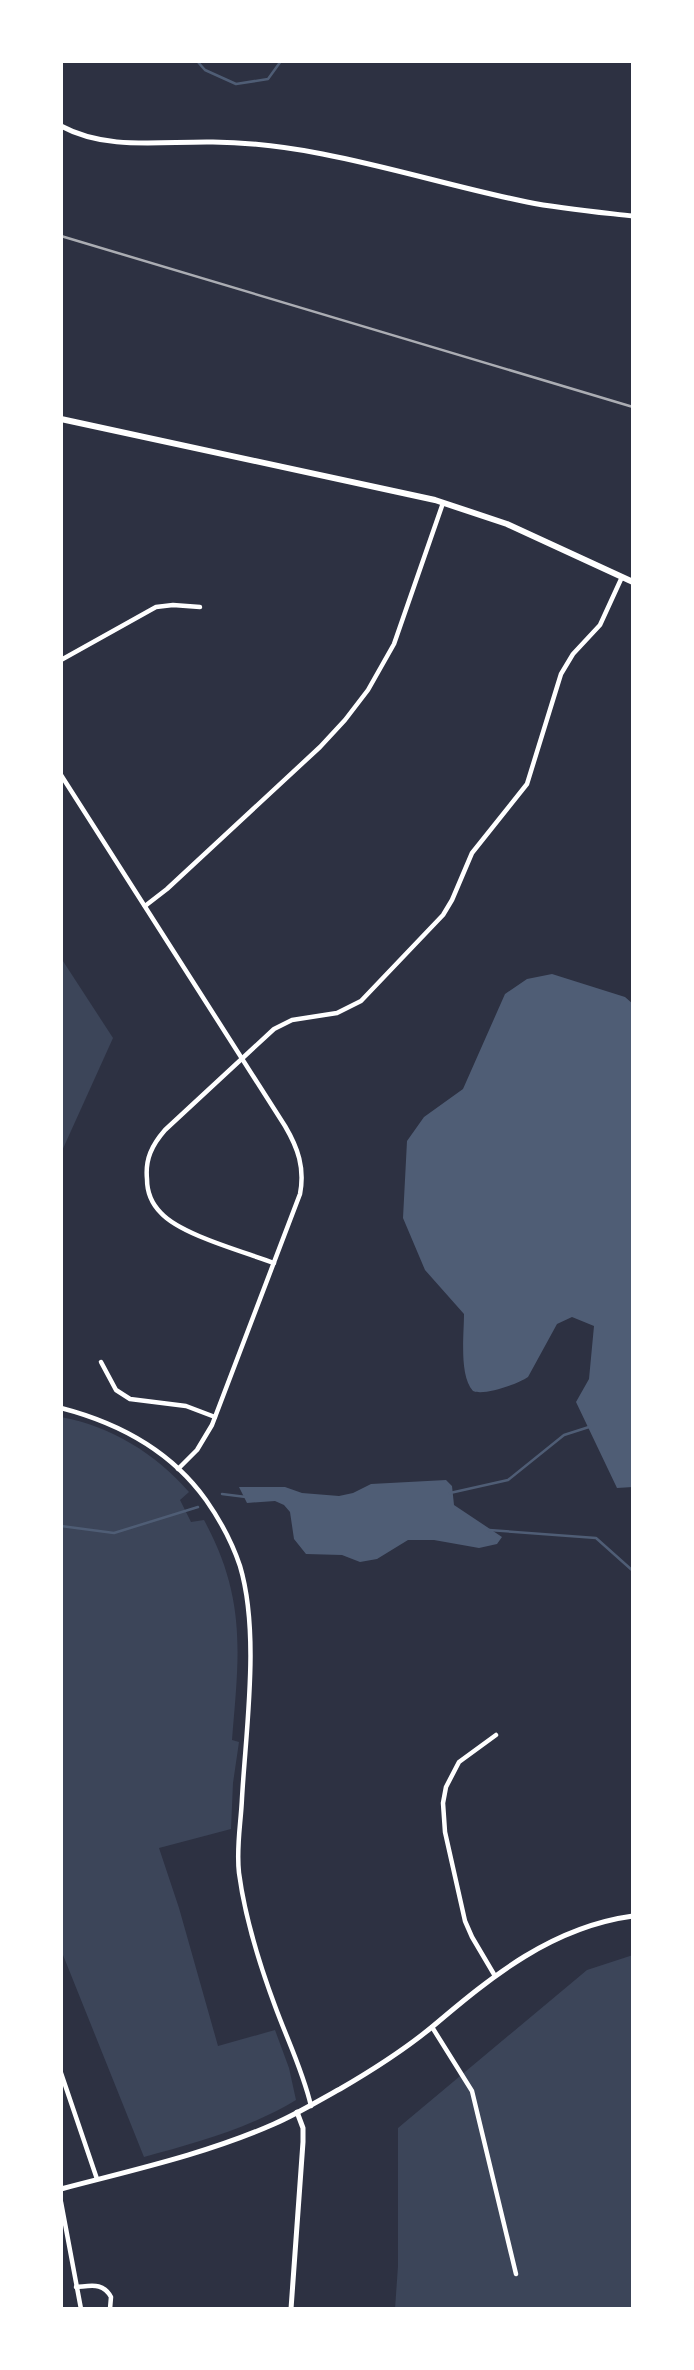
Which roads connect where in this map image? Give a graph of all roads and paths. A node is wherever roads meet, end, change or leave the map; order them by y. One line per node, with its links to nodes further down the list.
1 (61, 126): 2 (street)
2 (633, 216)
3 (61, 419): 4 (main road)
4 (443, 503): 5 (main road); 10 (street)
5 (622, 577): 6 (main road); 11 (street)
6 (633, 582)
7 (200, 607): 8 (street)
8 (61, 660)
9 (61, 775): 10 (street)
10 (145, 906): 11 (street)
11 (243, 1059): 12 (street); 12 (street)
12 (274, 1263): 15 (street)
13 (101, 1362): 15 (street)
14 (61, 1408): 16 (street)
15 (215, 1417): 16 (street)
16 (178, 1469): 22 (street)
17 (496, 1735): 19 (street)
18 (633, 1916): 19 (street)
19 (495, 1976): 20 (street)
20 (432, 2027): 22 (street); 27 (street)
21 (61, 2073): 24 (street)
22 (310, 2105): 23 (street)
23 (297, 2112): 24 (street); 31 (street)
24 (97, 2179): 25 (street)
25 (61, 2189)
26 (61, 2202): 28 (street)
27 (516, 2274)
28 (76, 2287): 29 (street); 30 (street)
29 (80, 2309)
30 (110, 2309)
31 (291, 2309)

